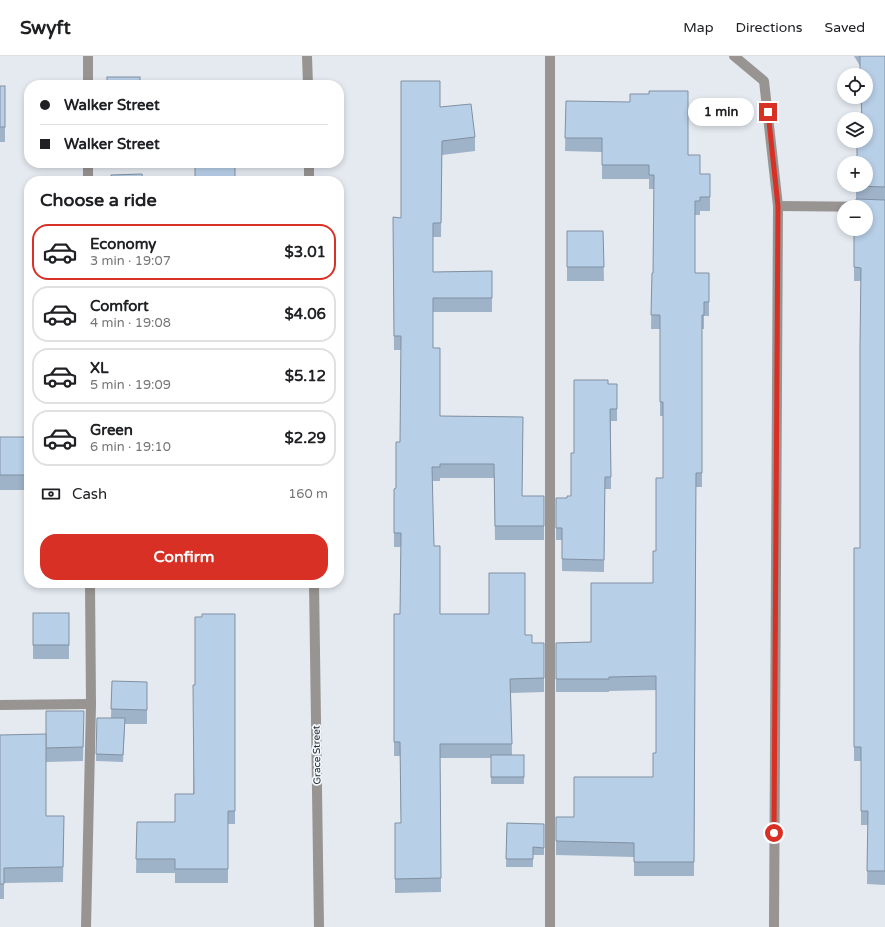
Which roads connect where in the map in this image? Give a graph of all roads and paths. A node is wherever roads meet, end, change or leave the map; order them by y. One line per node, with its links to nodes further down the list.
1 (88, 56): 5 (street)
2 (307, 56): 6 (street)
3 (550, 56): 15 (street)
4 (734, 56): 7 (street)
5 (88, 80)
6 (308, 80)
7 (778, 206): 8 (street); 16 (street)
8 (885, 207)
9 (90, 588): 11 (street)
10 (314, 588): 14 (street, Grace Street)
11 (91, 704): 12 (street); 13 (street)
12 (0, 705)
13 (86, 927)
14 (319, 927)
15 (550, 927)
16 (774, 927)

